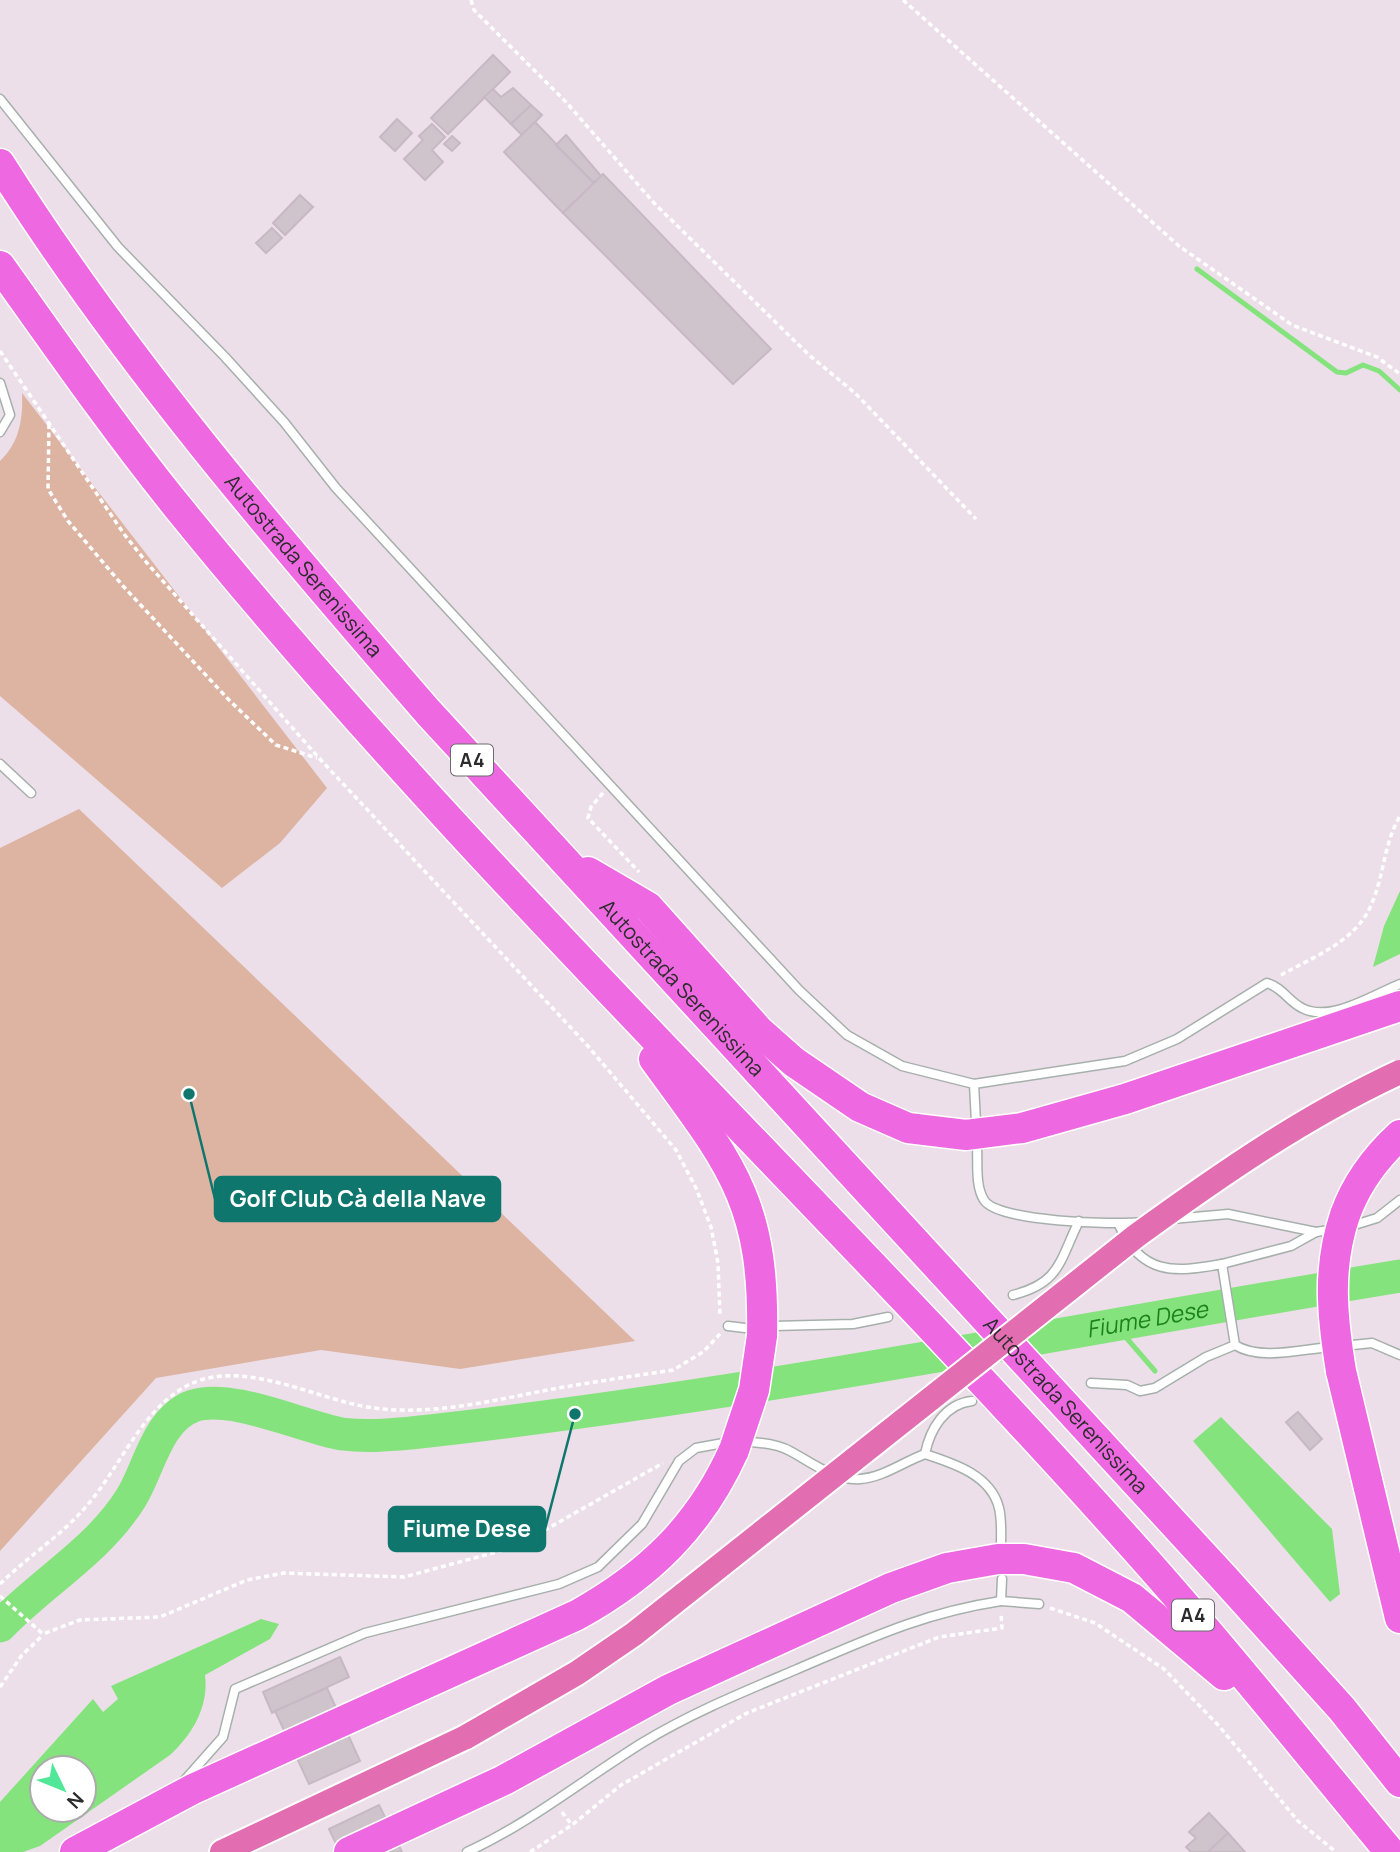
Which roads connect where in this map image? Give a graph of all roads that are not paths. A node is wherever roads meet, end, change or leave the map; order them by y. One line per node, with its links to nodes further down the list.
1 (0, 99): 13 (lane)
2 (0, 164): 8 (highway, Autostrada Serenissima / A4)
3 (0, 266): 9 (highway, A4)
4 (0, 383): 5 (lane)
5 (0, 432)
6 (0, 764): 7 (lane)
7 (31, 793)
8 (559, 854): 11 (highway); 36 (highway, Autostrada Serenissima / A4)
9 (517, 891): 25 (highway); 29 (highway, A4)
10 (1400, 984): 13 (lane)
11 (1400, 1006)
12 (1400, 1072): 40 (main road, bridge)
13 (974, 1084): 14 (lane)
14 (976, 1122)
15 (1400, 1135): 35 (highway, bridge)
16 (977, 1147): 18 (lane)
17 (1400, 1200): 20 (lane)
18 (1079, 1221): 19 (lane); 22 (lane)
19 (1119, 1225): 20 (lane); 21 (lane)
20 (1317, 1232): 21 (lane)
21 (1222, 1264): 26 (lane)
22 (1013, 1295)
23 (888, 1317): 25 (lane)
24 (728, 1325): 25 (lane)
25 (760, 1330): 38 (highway, bridge)
26 (1235, 1345): 27 (lane); 28 (lane)
27 (1400, 1355)
28 (1091, 1383)
29 (979, 1394): 30 (lane); 37 (highway, A4)
30 (925, 1454): 31 (lane); 38 (lane)
31 (1002, 1547)
32 (1002, 1580): 33 (lane)
33 (1000, 1601): 34 (lane); 42 (lane)
34 (1039, 1604)
35 (1400, 1618)
36 (1400, 1782)
37 (1335, 1786): 41 (highway); 43 (highway, A4)
38 (162, 1806): 39 (highway)
39 (75, 1852)
40 (222, 1852)
41 (349, 1852)
42 (467, 1852)
43 (1390, 1852)

